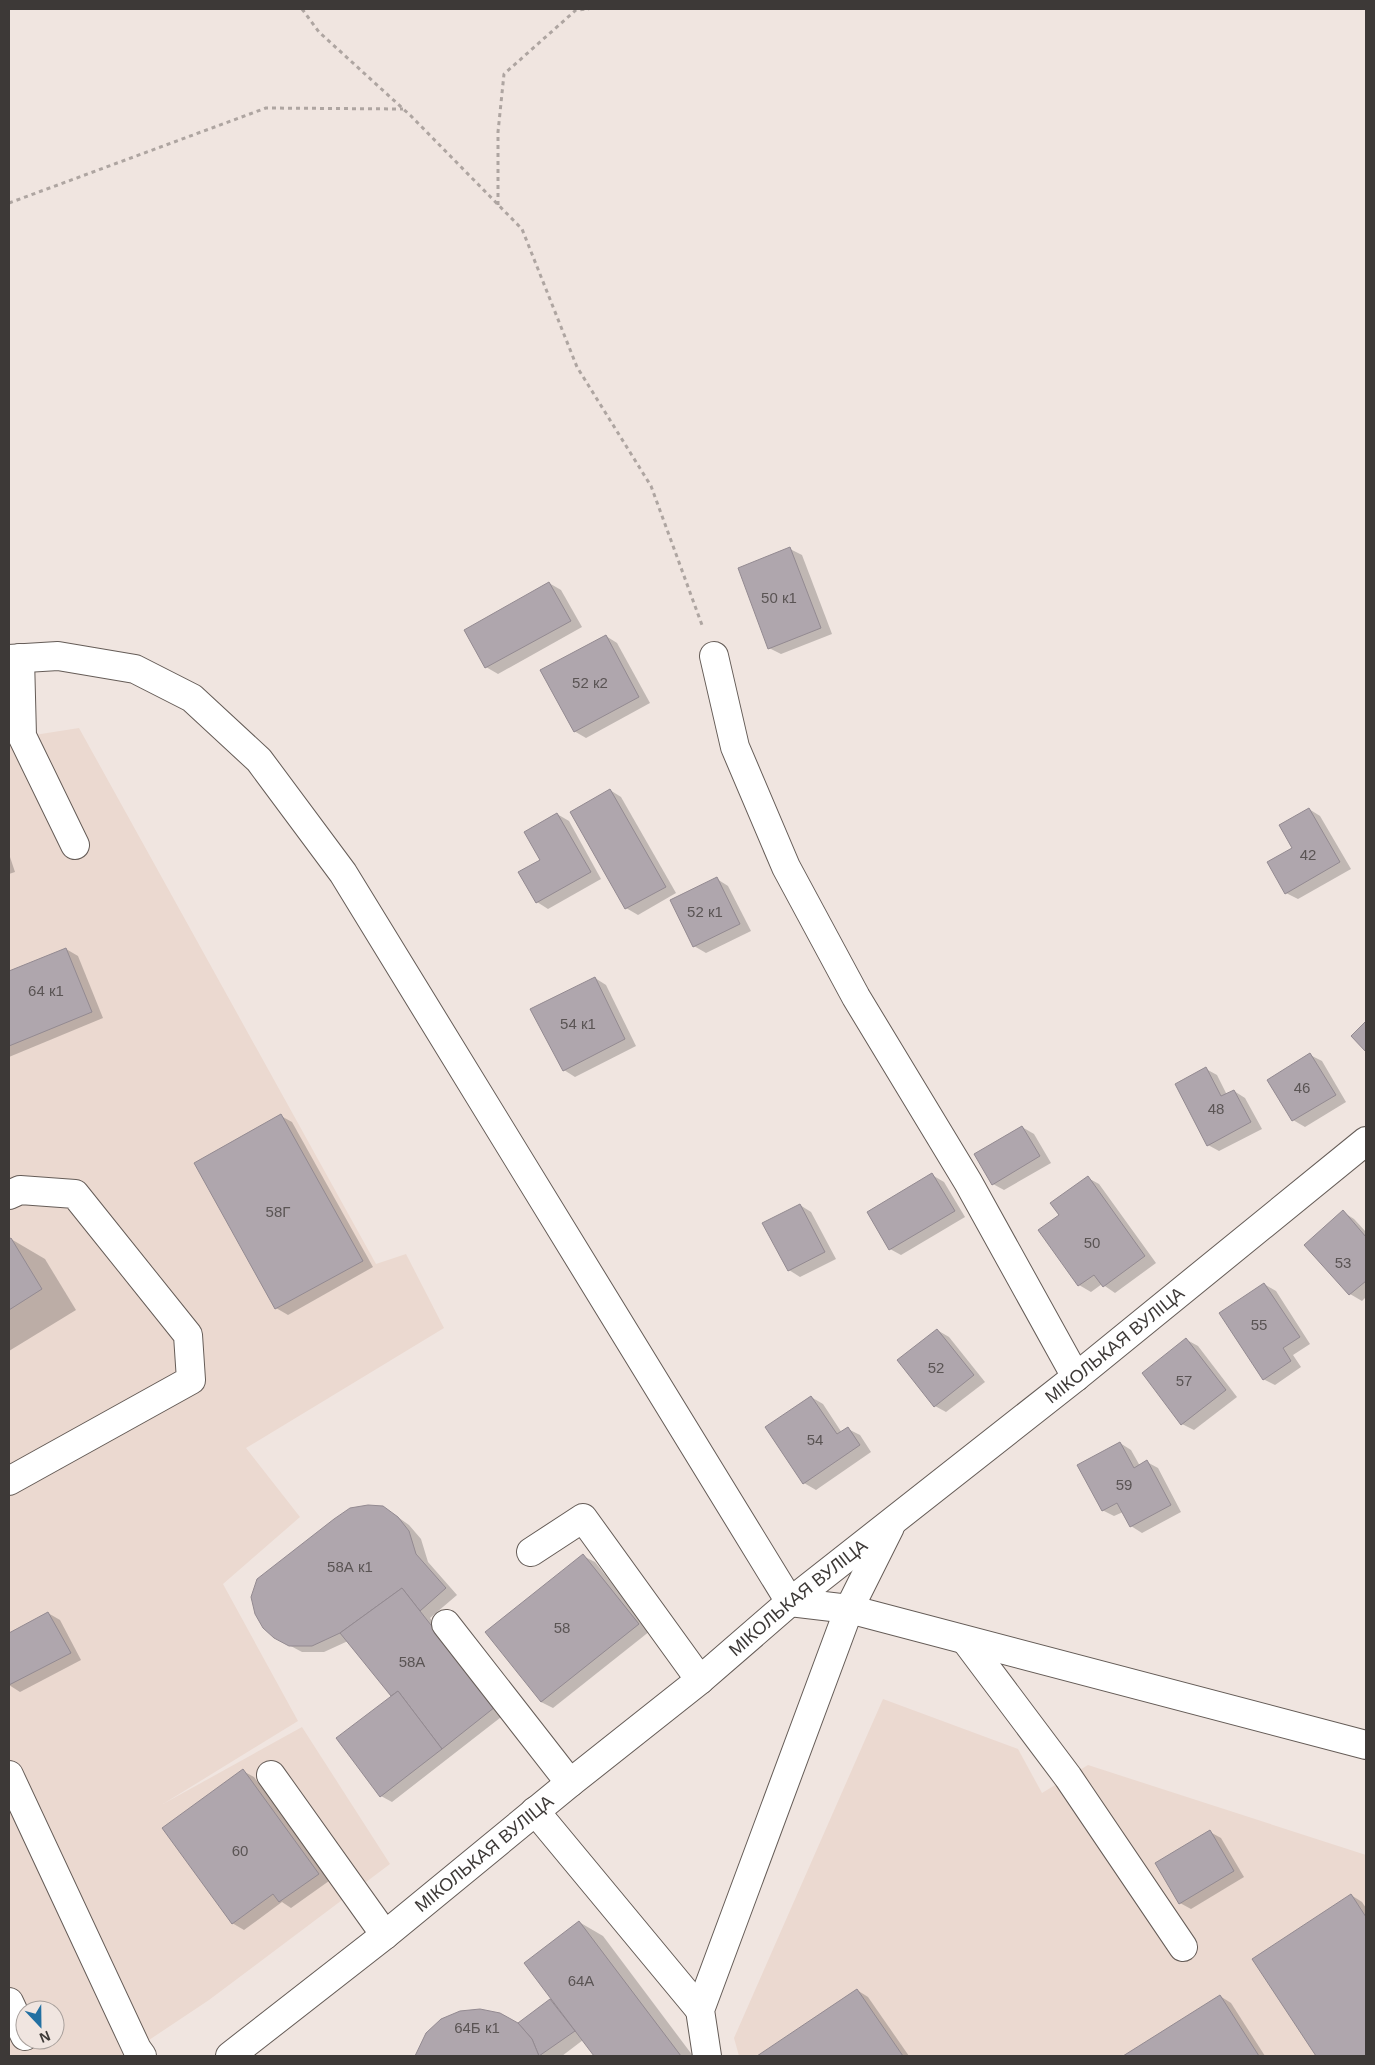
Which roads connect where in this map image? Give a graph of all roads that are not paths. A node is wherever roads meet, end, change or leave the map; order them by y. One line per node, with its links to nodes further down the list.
1 (714, 656): 6 (street)
2 (14, 659): 3 (street); 10 (street)
3 (75, 845)
4 (1366, 1141): 6 (street, МІКОЛЬКАЯ ВУЛІЦА)
5 (9, 1195): 7 (street)
6 (1076, 1377): 8 (street, МІКОЛЬКАЯ ВУЛІЦА)
7 (9, 1481)
8 (893, 1521): 10 (street, МІКОЛЬКАЯ ВУЛІЦА); 11 (street)
9 (531, 1552): 14 (street)
10 (790, 1602): 11 (street); 14 (street, МІКОЛЬКАЯ ВУЛІЦА)
11 (849, 1609): 13 (street); 23 (street)
12 (446, 1624): 18 (street)
13 (966, 1641): 15 (street); 21 (street)
14 (700, 1680): 18 (street, МІКОЛЬКАЯ ВУЛІЦА)
15 (1366, 1745)
16 (9, 1774): 25 (street)
17 (271, 1774): 20 (street)
18 (570, 1783): 19 (street, МІКОЛЬКАЯ ВУЛІЦА)
19 (535, 1811): 20 (street, МІКОЛЬКАЯ ВУЛІЦА); 23 (street)
20 (385, 1935): 26 (street, МІКОЛЬКАЯ ВУЛІЦА)
21 (1183, 1947)
22 (9, 2002): 24 (street)
23 (700, 2010): 27 (street)
24 (15, 2015)
25 (142, 2056)
26 (230, 2056)
27 (707, 2056)

